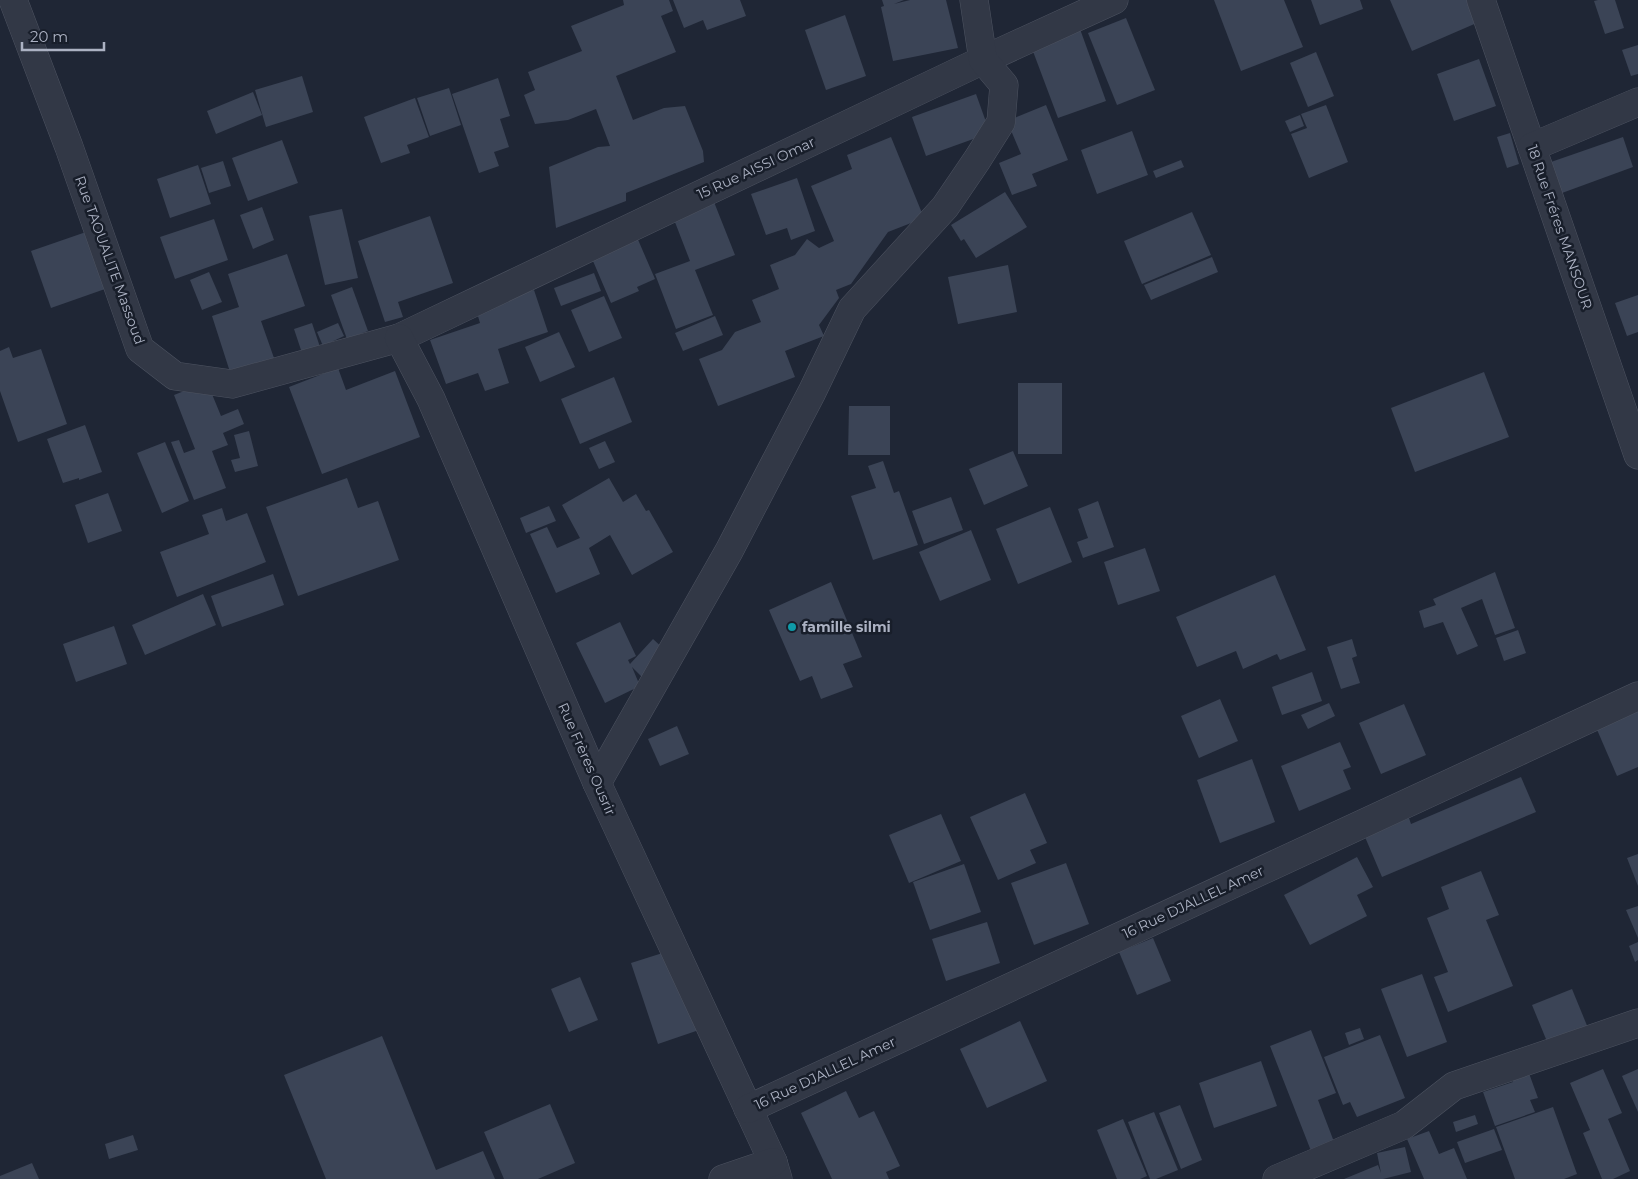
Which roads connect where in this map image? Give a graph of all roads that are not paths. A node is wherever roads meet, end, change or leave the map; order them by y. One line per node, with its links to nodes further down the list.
1 (13, 0): 8 (street, Rue TAOUALITE Massoud)
2 (974, 0): 5 (street)
3 (1114, 0): 5 (street, 15 Rue AISSI Omar)
4 (1481, 0): 7 (street, 18 Rue Fréres MANSOUR)
5 (983, 60): 8 (street, 15 Rue AISSI Omar); 11 (street)
6 (1638, 102): 7 (street)
7 (1532, 147): 9 (street, 18 Rue Fréres MANSOUR)
8 (399, 338): 11 (street, Rue Frères Ousrir)
9 (1636, 440)
10 (1638, 696): 13 (street, 16 Rue DJALLEL Amer)
11 (597, 783): 13 (street, Rue Frères Ousrir)
12 (1638, 1023): 16 (street)
13 (748, 1109): 14 (street, Rue Frères Ousrir)
14 (776, 1170): 15 (street)
15 (723, 1179)
16 (1277, 1179)

